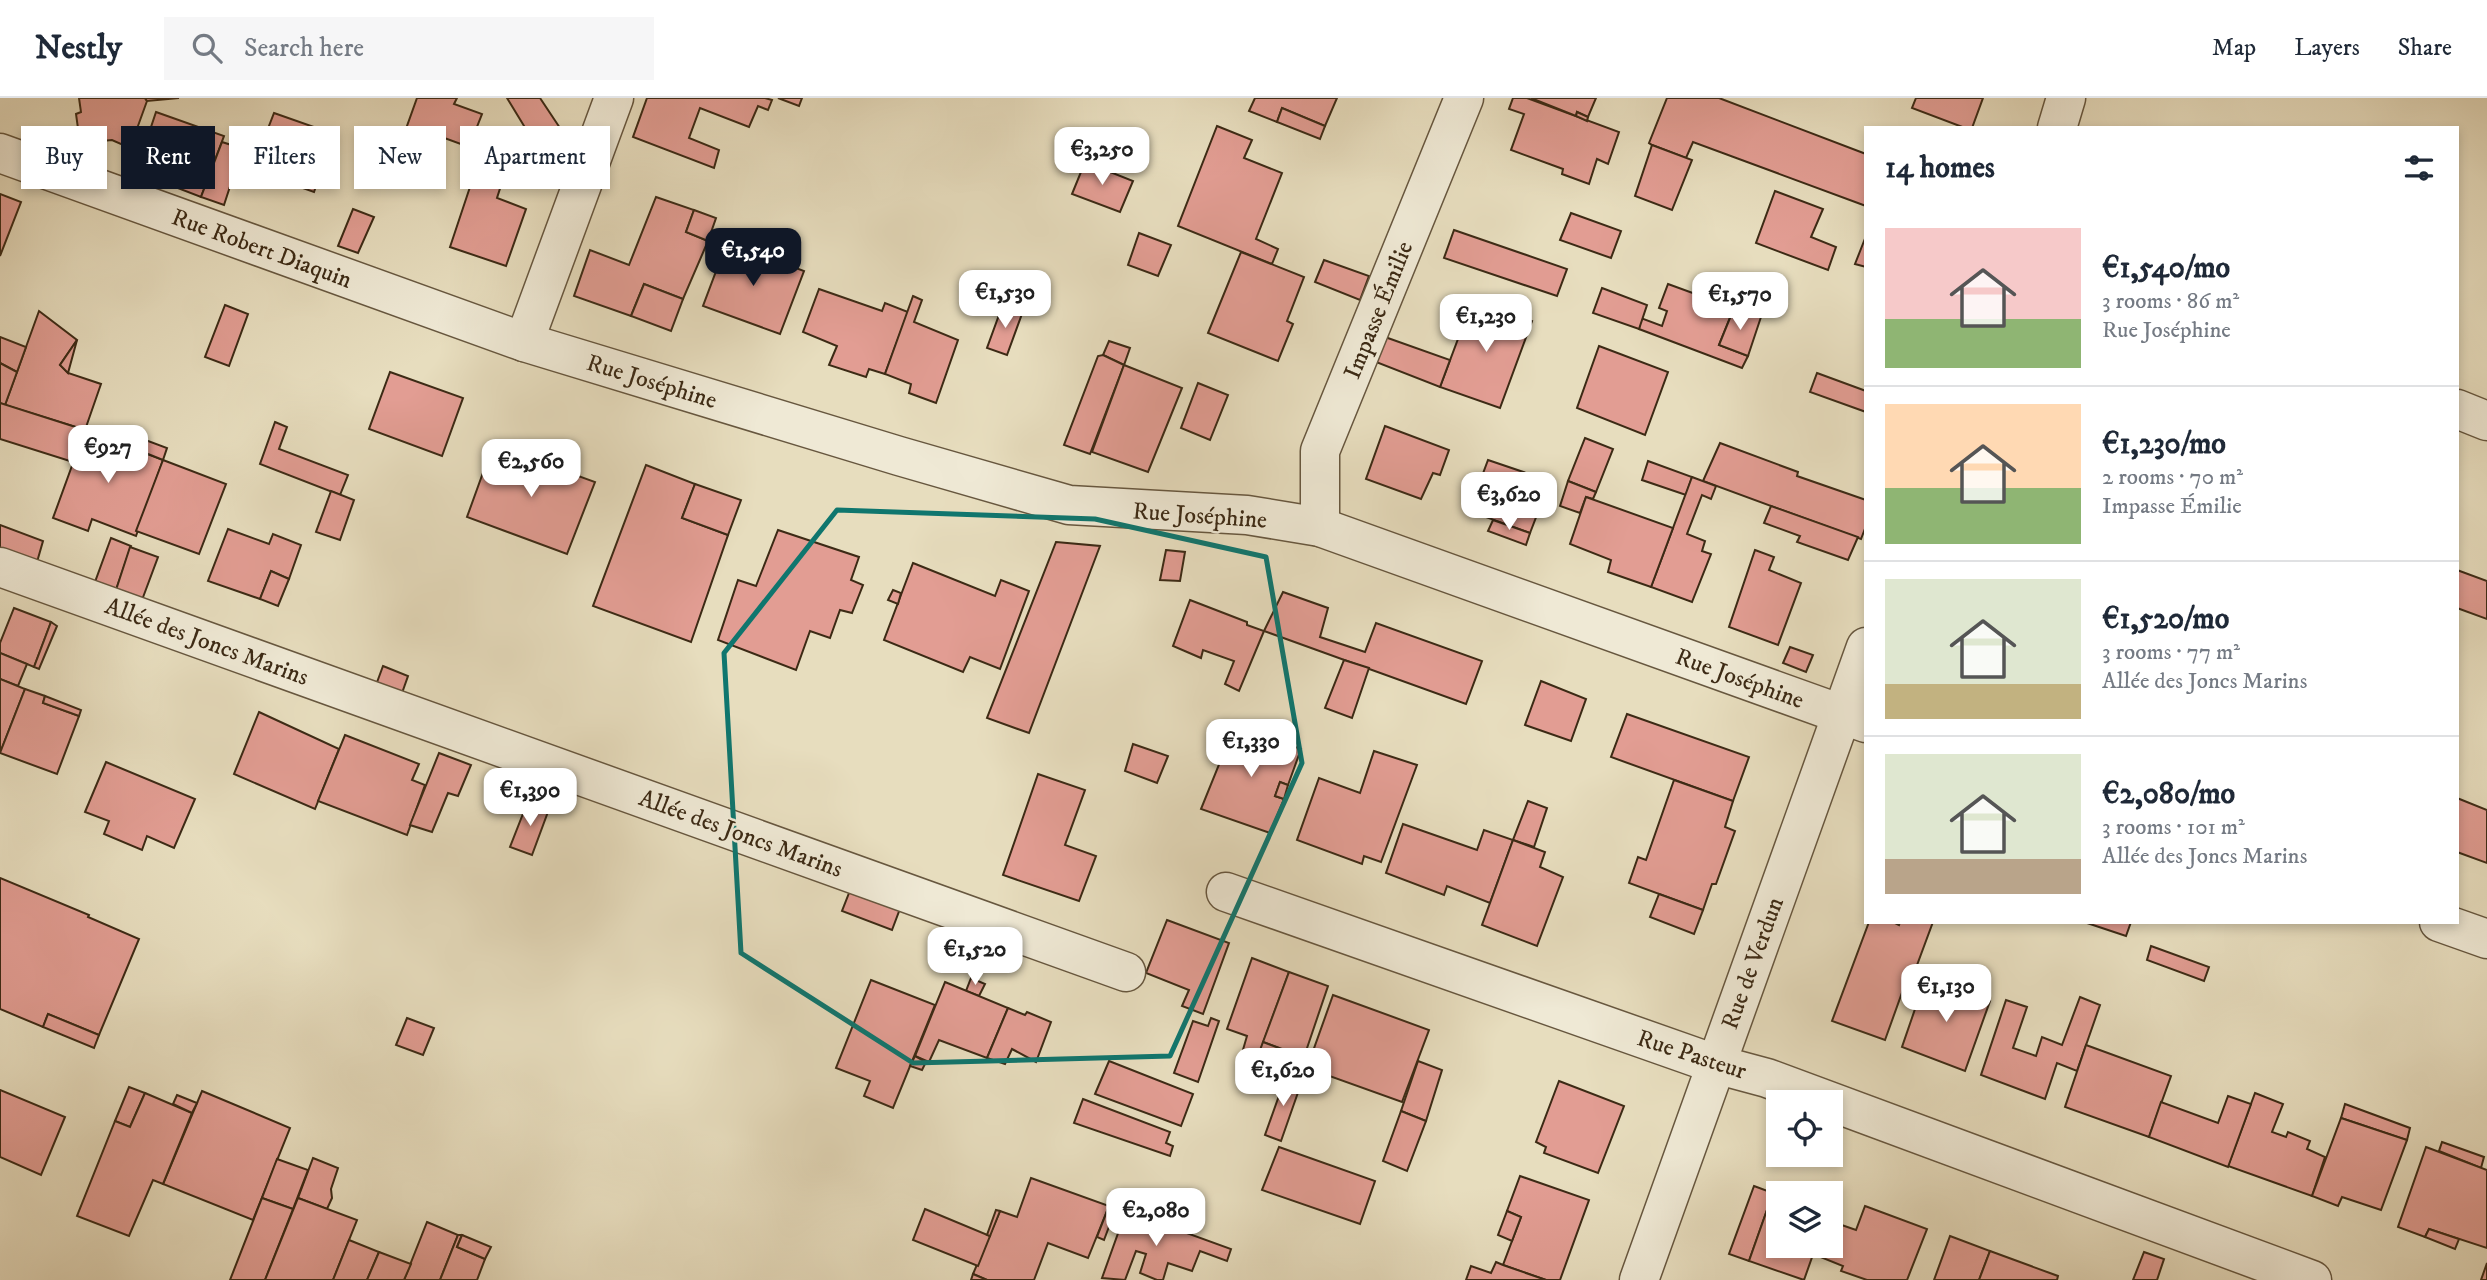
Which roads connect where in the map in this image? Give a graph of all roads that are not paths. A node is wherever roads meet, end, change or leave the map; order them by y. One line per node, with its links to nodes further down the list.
1 (614, 98): 6 (street)
2 (1464, 98): 9 (street, Impasse Émilie)
3 (2066, 98): 4 (street)
4 (2058, 126)
5 (0, 153): 6 (street, Rue Robert Diaquin)
6 (524, 342): 9 (street, Rue Joséphine)
7 (2459, 410): 8 (street)
8 (2487, 421)
9 (1320, 527): 12 (street, Rue Joséphine)
10 (0, 567): 16 (street, Allée des Joncs Marins)
11 (1864, 659): 12 (street, Rue de Verdun)
12 (1854, 719): 17 (street, Rue de Verdun)
13 (1226, 892): 17 (street, Rue Pasteur)
14 (2445, 924): 15 (street)
15 (2487, 939)
16 (1126, 972)
17 (1716, 1064): 18 (street, Rue de Verdun); 19 (street, Rue Pasteur)
18 (1639, 1280)
19 (2312, 1280)

